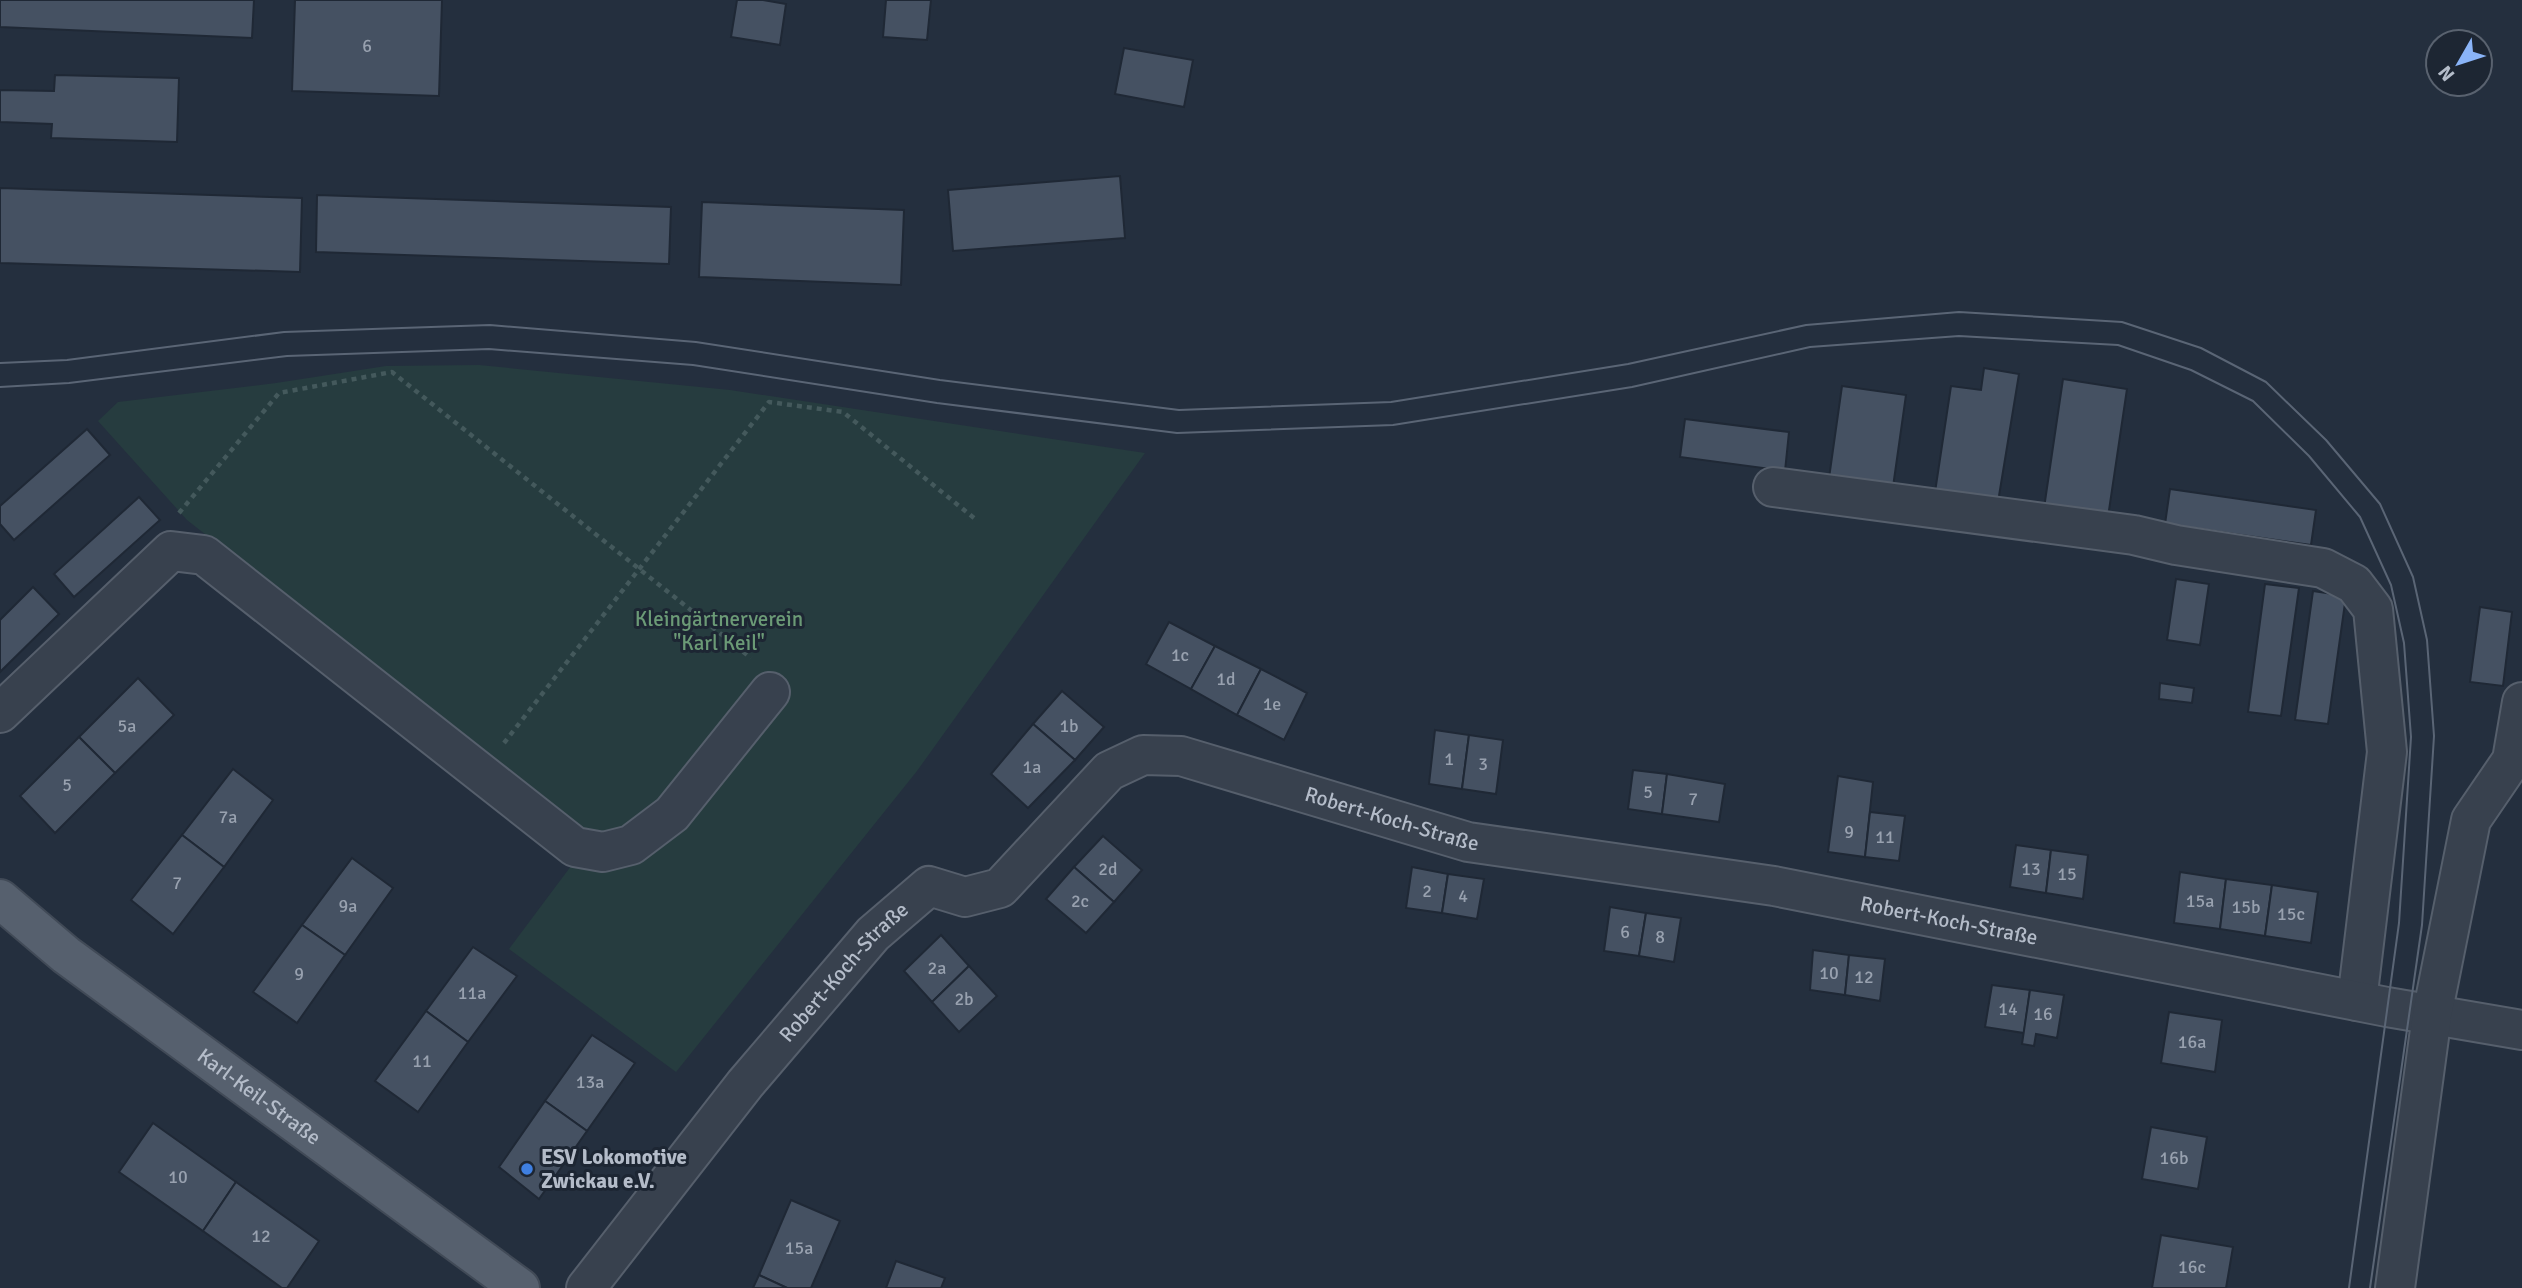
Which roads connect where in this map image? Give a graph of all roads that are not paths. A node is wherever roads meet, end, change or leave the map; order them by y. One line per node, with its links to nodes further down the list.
1 (1773, 487): 6 (street)
2 (770, 692): 4 (street)
3 (2522, 702): 7 (street)
4 (0, 713)
5 (0, 899): 9 (main road, Karl-Keil-Straße)
6 (2357, 1001): 7 (street, Robert-Koch-Straße); 10 (street, Robert-Koch-Straße)
7 (2432, 1015): 8 (street, Robert-Koch-Straße); 11 (street)
8 (2522, 1030)
9 (520, 1288)
10 (586, 1288)
11 (2395, 1288)

